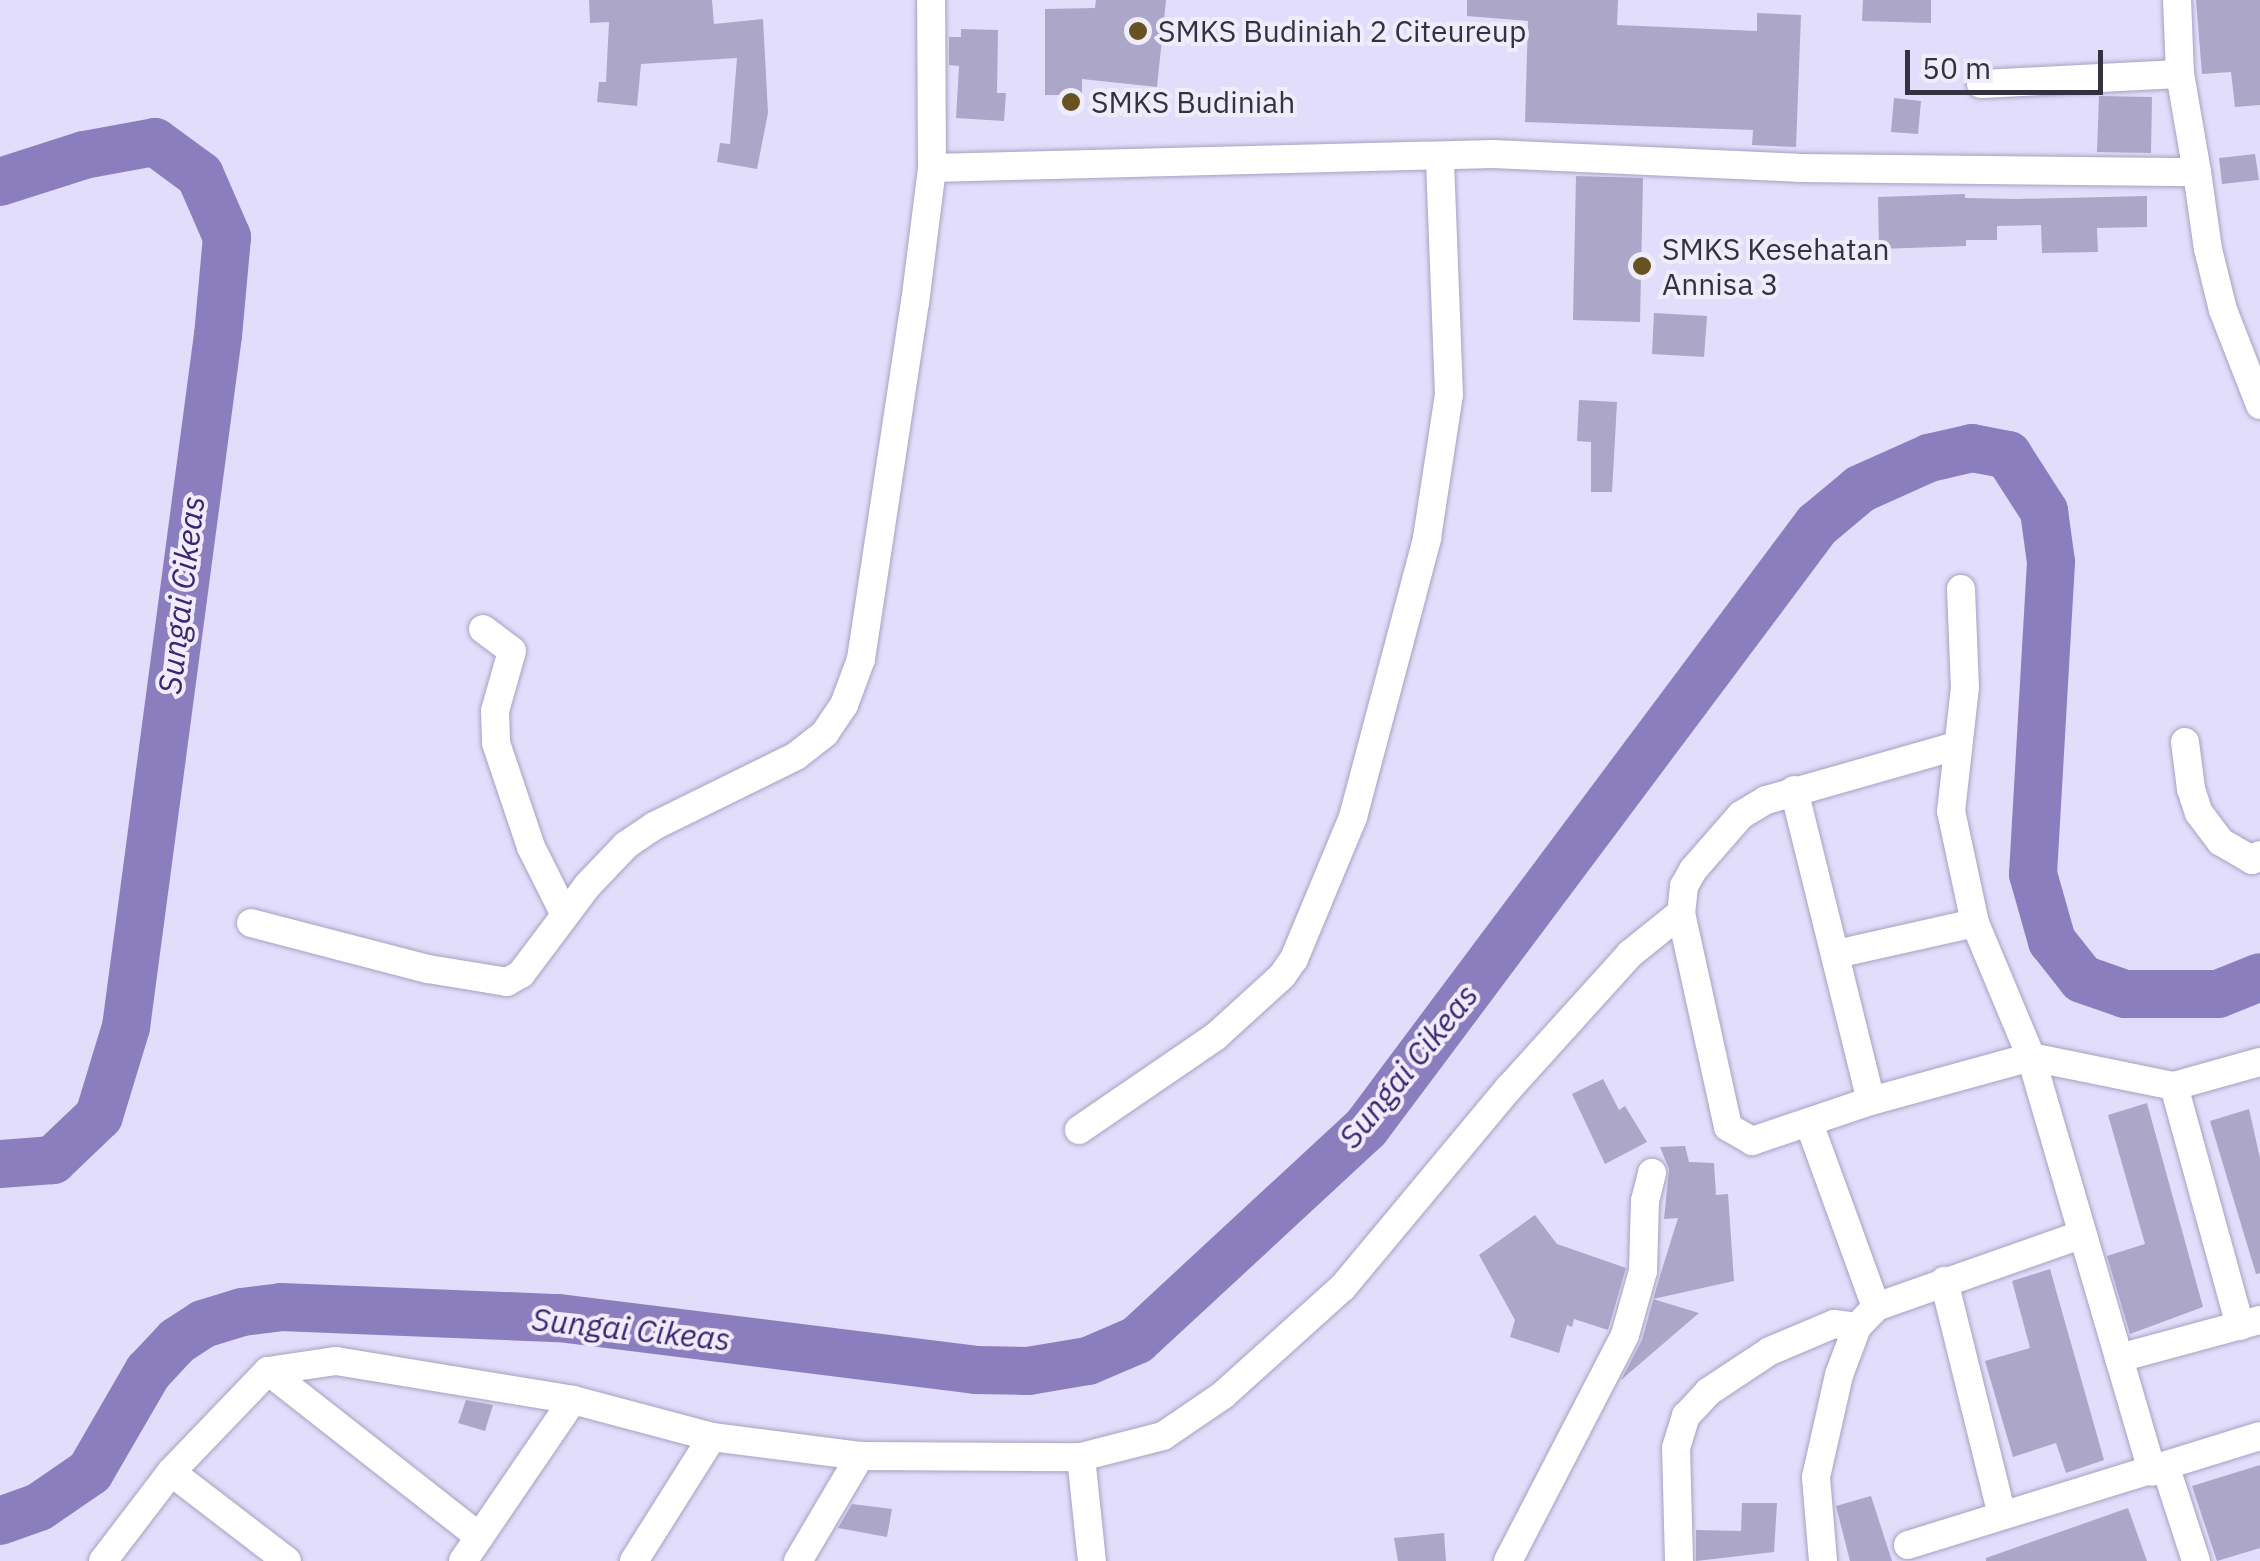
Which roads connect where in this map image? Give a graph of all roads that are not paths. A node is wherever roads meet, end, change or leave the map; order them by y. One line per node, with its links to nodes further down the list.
1 (931, 0): 6 (street)
2 (2177, 0): 3 (street)
3 (2180, 74): 4 (street); 7 (street)
4 (1981, 84)
5 (1440, 156): 6 (street); 7 (street); 25 (street)
6 (932, 168): 16 (street)
7 (2197, 172): 8 (street)
8 (2260, 406)
9 (1961, 588): 12 (street)
10 (483, 629): 16 (street)
11 (2184, 742): 14 (street)
12 (1956, 746): 13 (street); 17 (street)
13 (1794, 790): 15 (street); 19 (street)
14 (2260, 855)
15 (1680, 912): 24 (street); 37 (street)
16 (565, 915): 18 (street)
17 (1976, 923): 19 (street); 20 (street)
18 (251, 924)
19 (1836, 954): 23 (street)
20 (2031, 1057): 22 (street); 23 (street); 27 (street)
21 (2260, 1062): 22 (street)
22 (2174, 1086): 30 (street)
23 (1872, 1101): 24 (street)
24 (1808, 1123): 29 (street)
25 (1079, 1130)
26 (1652, 1173): 49 (street)
27 (2083, 1234): 28 (street); 31 (street)
28 (1944, 1281): 29 (street); 40 (street)
29 (1866, 1317): 50 (street); 51 (street)
30 (2250, 1323): 31 (street)
31 (2120, 1358): 38 (street)
32 (268, 1370): 33 (street); 39 (street); 41 (street)
33 (573, 1400): 35 (street); 41 (street)
34 (2260, 1436): 38 (street)
35 (712, 1437): 36 (street); 46 (street)
36 (860, 1456): 37 (street); 47 (street)
37 (1081, 1457): 48 (street)
38 (2159, 1470): 40 (street); 52 (street)
39 (172, 1472): 43 (street); 44 (street)
40 (2002, 1515): 42 (street)
41 (480, 1537): 45 (street)
42 (1908, 1545)
43 (103, 1561)
44 (287, 1561)
45 (462, 1561)
46 (634, 1561)
47 (798, 1561)
48 (1092, 1561)
49 (1508, 1561)
50 (1679, 1561)
51 (1823, 1561)
52 (2196, 1561)

